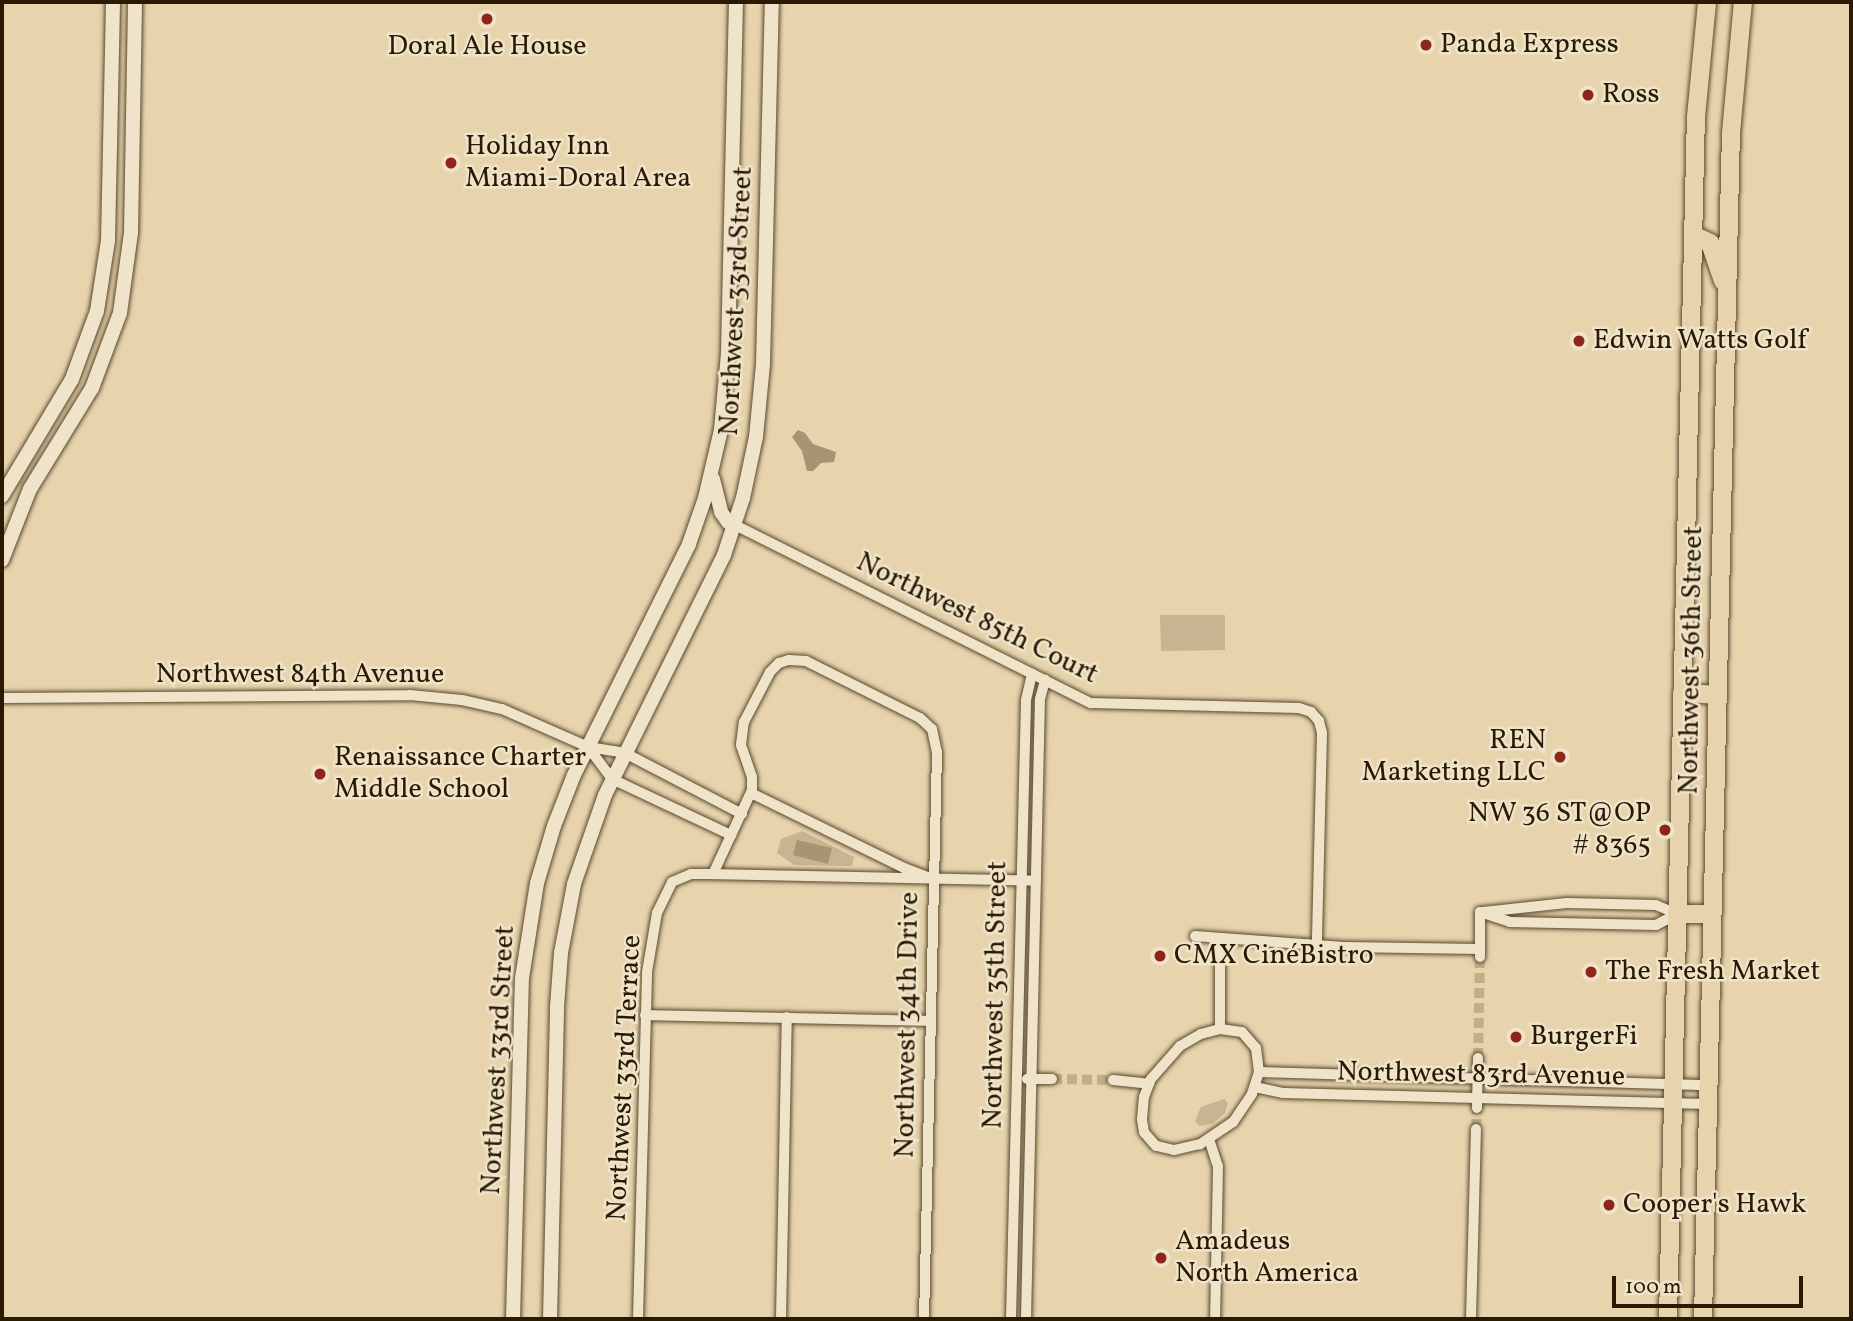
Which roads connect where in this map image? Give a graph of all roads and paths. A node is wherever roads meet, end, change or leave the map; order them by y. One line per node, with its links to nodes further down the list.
1 (113, 2): 7 (street)
2 (135, 2): 8 (street)
3 (736, 2): 11 (street, Northwest 33rd Street)
4 (772, 2): 15 (street, Northwest 33rd Street)
5 (1707, 2): 9 (main road, Northwest 36th Street)
6 (1743, 2): 10 (main road, Northwest 36th Street)
7 (111, 100): 8 (street); 12 (street)
8 (134, 100): 13 (street)
9 (1693, 235): 10 (main road); 19 (main road, Northwest 36th Street)
10 (1727, 292): 20 (main road, Northwest 36th Street)
11 (711, 474): 15 (street); 22 (street, Northwest 33rd Street)
12 (10, 479): 13 (street); 14 (street)
13 (30, 489): 16 (street)
14 (2, 496)
15 (735, 525): 17 (street, Northwest 85th Court); 23 (street, Northwest 33rd Street)
16 (2, 560)
17 (1032, 674): 18 (street, Northwest 85th Court); 30 (street, Northwest 35th Street)
18 (1045, 680): 31 (street, Northwest 35th Street); 39 (street, Northwest 85th Court)
19 (1682, 693): 20 (main road); 34 (main road, Northwest 36th Street)
20 (1717, 695): 35 (main road, Northwest 36th Street)
21 (2, 698): 22 (street, Northwest 84th Avenue)
22 (588, 747): 23 (street, Northwest 84th Avenue); 24 (street, Northwest 84th Avenue); 61 (street, Northwest 33rd Street)
23 (625, 753): 24 (street, Northwest 33rd Street); 26 (street, Northwest 84th Avenue)
24 (612, 779): 27 (street, Northwest 84th Avenue); 62 (street, Northwest 33rd Street)
25 (751, 793): 26 (street); 29 (street); 29 (street, Northwest 34th Drive)
26 (741, 814): 27 (street)
27 (731, 835): 28 (street)
28 (713, 874): 29 (street); 40 (street, Northwest 33rd Terrace)
29 (933, 879): 30 (street); 42 (street, Northwest 34th Drive)
30 (1022, 881): 31 (street); 46 (street, Northwest 35th Street)
31 (1036, 881): 47 (street, Northwest 35th Street)
32 (1595, 904): 33 (street); 34 (street); 36 (street)
33 (1480, 912): 36 (street); 39 (street)
34 (1677, 914): 35 (main road); 36 (street); 54 (main road, Northwest 36th Street)
35 (1712, 914): 52 (main road, Northwest 36th Street)
36 (1595, 924)
37 (1195, 936): 38 (street)
38 (1220, 937): 39 (street); 43 (street)
39 (1317, 943)
40 (645, 1015): 41 (street); 63 (street, Northwest 33rd Terrace)
41 (787, 1017): 42 (street); 64 (street)
42 (931, 1021): 65 (street, Northwest 34th Drive)
43 (1220, 1029): 45 (street); 51 (street)
44 (1478, 1058): 50 (street)
45 (1259, 1072): 50 (street, Northwest 83rd Avenue); 53 (street)
46 (1017, 1078): 47 (street); 59 (street, Northwest 35th Street)
47 (1031, 1079): 48 (street); 60 (street, Northwest 35th Street)
48 (1052, 1079)
49 (1113, 1080): 51 (street)
50 (1477, 1080): 54 (street, Northwest 83rd Avenue); 55 (street)
51 (1149, 1084): 58 (street)
52 (1708, 1086): 54 (street, Northwest 83rd Avenue); 56 (main road, Northwest 36th Street)
53 (1255, 1087): 55 (street, Northwest 83rd Avenue); 58 (street)
54 (1673, 1093): 55 (street, Northwest 83rd Avenue); 56 (street, Northwest 83rd Avenue); 70 (main road, Northwest 36th Street)
55 (1477, 1102)
56 (1707, 1104): 71 (main road, Northwest 36th Street)
57 (1476, 1129): 69 (street)
58 (1209, 1139): 68 (street)
59 (1012, 1273): 60 (street); 66 (street, Northwest 35th Street)
60 (1027, 1273): 67 (street, Northwest 35th Street)
61 (513, 1319)
62 (550, 1319)
63 (638, 1319)
64 (781, 1319)
65 (924, 1319)
66 (1012, 1319)
67 (1026, 1319)
68 (1215, 1319)
69 (1471, 1319)
70 (1668, 1319)
71 (1703, 1319)

